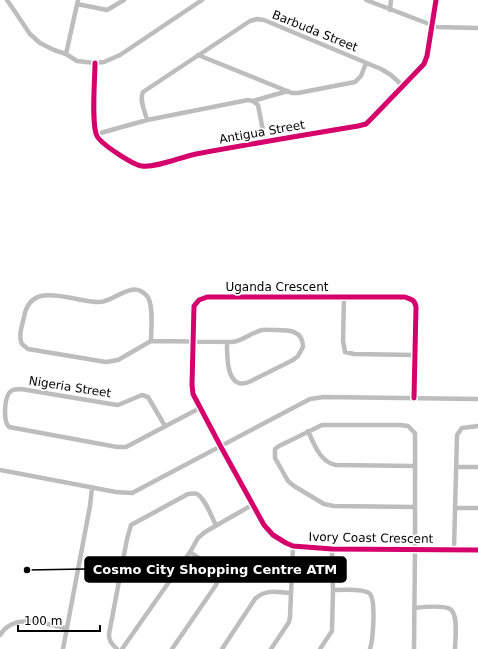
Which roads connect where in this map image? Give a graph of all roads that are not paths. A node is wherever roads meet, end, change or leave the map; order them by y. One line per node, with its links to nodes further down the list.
1 (6, 0): 11 (street)
2 (124, 0): 7 (street)
3 (202, 0): 13 (street)
4 (366, 0): 8 (street)
5 (392, 0): 8 (street)
6 (436, 0): 9 (street, Antigua Street)
7 (78, 2): 11 (street)
8 (390, 10): 9 (street)
9 (432, 25): 10 (street); 15 (street, Antigua Street)
10 (478, 28)
11 (66, 54): 13 (street)
12 (198, 55): 14 (street, Barbuda Street); 16 (street); 18 (street, Barbuda Street)
13 (95, 63): 19 (street)
14 (366, 63): 15 (street, Barbuda Street); 16 (street)
15 (403, 86): 20 (street, Antigua Street)
16 (288, 91): 17 (street)
17 (253, 101): 18 (street); 20 (street)
18 (147, 120): 19 (street)
19 (97, 134): 20 (street, Antigua Street)
20 (265, 141)
21 (344, 297): 23 (street, Uganda Crescent); 25 (street, Uganda Crescent); 25 (street)
22 (151, 341): 22 (street); 23 (street)
23 (192, 341): 24 (street); 28 (street, Uganda Crescent)
24 (227, 343): 24 (street)
25 (415, 355): 26 (street, Uganda Crescent)
26 (414, 398): 27 (street); 32 (street)
27 (478, 399)
28 (200, 408): 29 (street, Nigeria Street); 32 (street, Uganda Crescent)
29 (165, 426): 29 (street, Nigeria Street)
30 (478, 426): 34 (street)
31 (308, 431): 33 (street); 33 (street); 39 (street)
32 (221, 447): 37 (street); 38 (street, Ivory Coast Crescent)
33 (414, 466): 39 (street)
34 (457, 467): 35 (street); 40 (street)
35 (478, 468)
36 (0, 470): 37 (street)
37 (92, 488): 52 (street)
38 (252, 505): 42 (street); 43 (street, Ivory Coast Crescent)
39 (414, 507): 45 (street)
40 (456, 508): 41 (street); 46 (street)
41 (478, 508)
42 (216, 525): 48 (street); 55 (street)
43 (293, 546): 44 (street, Ivory Coast Crescent); 50 (street)
44 (332, 549): 45 (street, Ivory Coast Crescent); 49 (street)
45 (415, 549): 46 (street, Ivory Coast Crescent); 51 (street)
46 (454, 549): 47 (street, Ivory Coast Crescent)
47 (478, 550)
48 (190, 552): 56 (street); 57 (street)
49 (333, 590): 60 (street); 61 (street)
50 (290, 593): 58 (street); 59 (street)
51 (414, 608): 62 (street); 63 (street)
52 (66, 628): 53 (street); 54 (street)
53 (0, 634)
54 (63, 649)
55 (117, 649)
56 (122, 649)
57 (172, 649)
58 (222, 649)
59 (271, 649)
60 (320, 649)
61 (370, 649)
62 (414, 649)
63 (455, 649)

